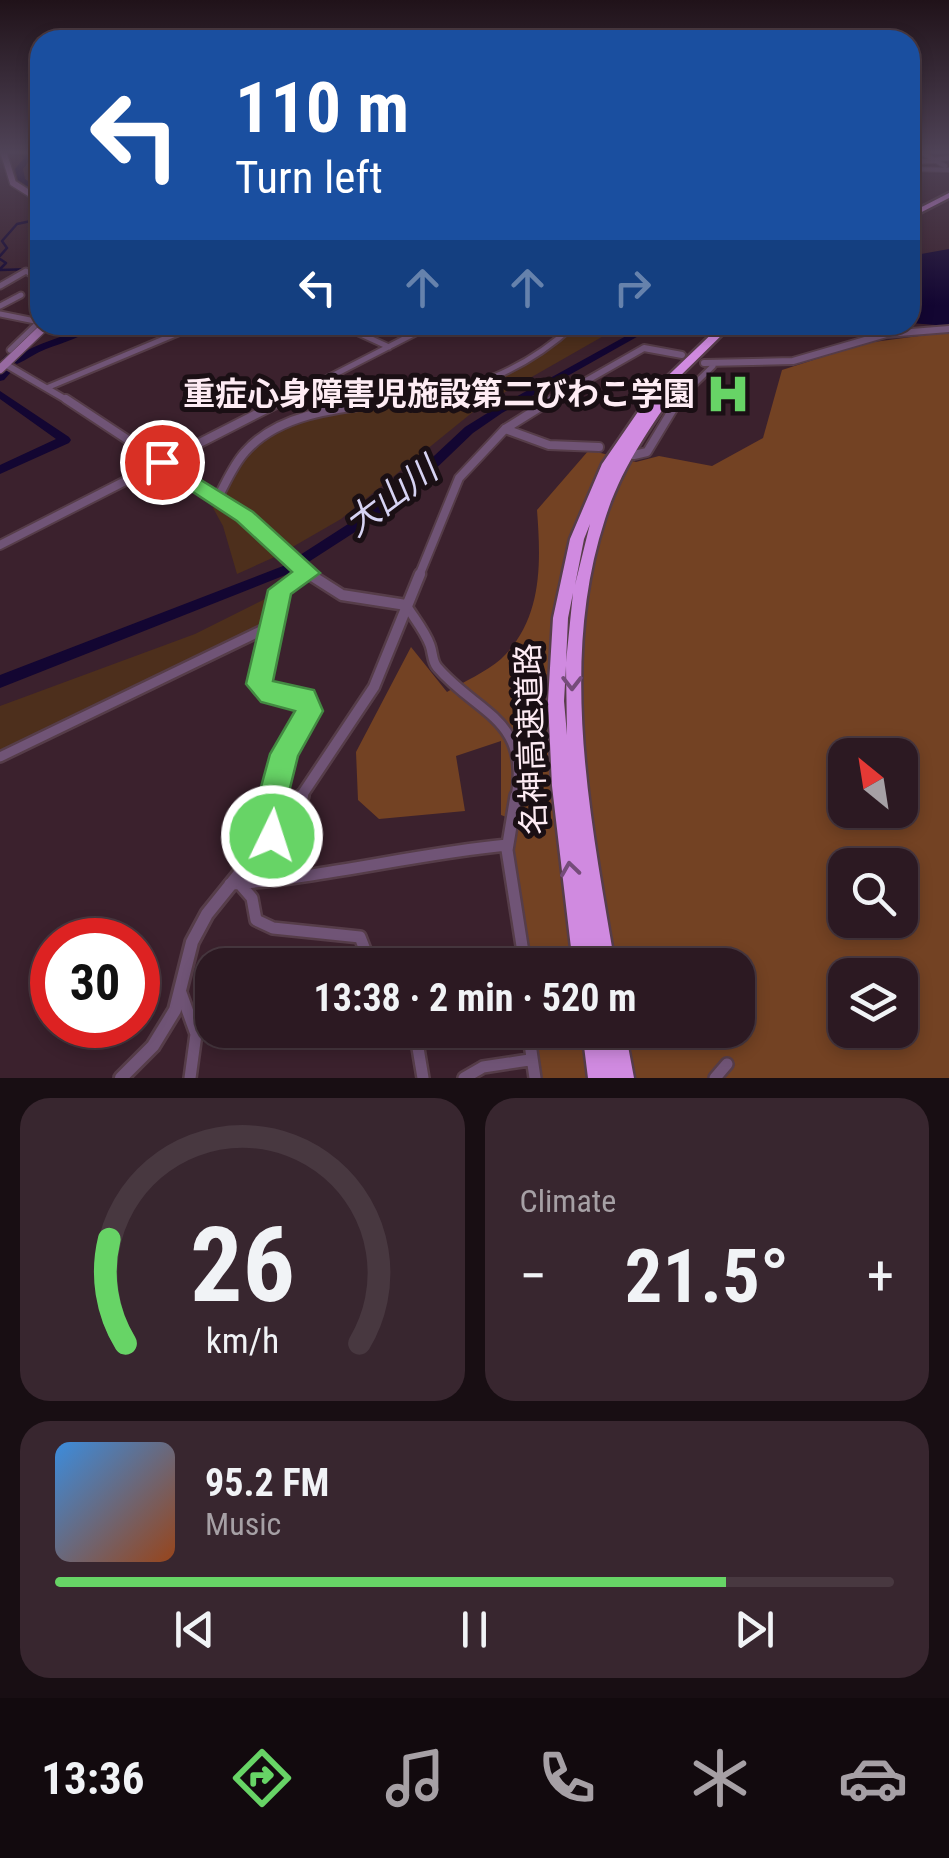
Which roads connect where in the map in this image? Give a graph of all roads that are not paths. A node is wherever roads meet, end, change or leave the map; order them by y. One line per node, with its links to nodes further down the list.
1 (940, 204): 2 (highway)
2 (938, 207)
3 (30, 274): 4 (street)
4 (0, 286)
5 (22, 296): 6 (street)
6 (0, 306)
7 (0, 314): 8 (street)
8 (30, 320)
9 (949, 329): 10 (street)
10 (920, 331)
11 (30, 332): 23 (street)
12 (32, 335): 21 (main road)
13 (173, 335): 27 (street)
14 (363, 335): 20 (street)
15 (412, 335): 20 (street)
16 (563, 335): 32 (street)
17 (716, 335): 43 (highway, 名神高速道路, one-way to 17)
18 (729, 335): 44 (highway, 名神高速道路, one-way to 44)
19 (883, 335): 25 (street)
20 (389, 347): 31 (street)
21 (22, 349): 23 (street); 26 (main road)
22 (0, 350): 23 (street)
23 (10, 350)
24 (682, 355): 28 (street)
25 (709, 365): 30 (street)
26 (2, 366): 27 (street)
27 (49, 387): 31 (street)
28 (505, 429): 29 (street); 35 (street)
29 (600, 447)
30 (634, 455)
31 (162, 462): 32 (street); 33 (street)
32 (217, 498): 34 (street)
33 (0, 545)
34 (307, 573): 35 (street); 36 (street)
35 (406, 605): 38 (street); 39 (street)
36 (275, 624): 37 (street); 38 (street)
37 (0, 756)
38 (272, 836): 40 (street)
39 (507, 845): 40 (street); 42 (street)
40 (234, 884): 41 (street); 45 (street)
41 (365, 948)
42 (522, 948)
43 (582, 948)
44 (602, 948)
45 (181, 992): 52 (street); 53 (street)
46 (418, 1048): 54 (street)
47 (529, 1048): 50 (street)
48 (596, 1048): 57 (highway)
49 (617, 1048): 58 (highway)
50 (529, 1060): 55 (street); 56 (street)
51 (727, 1064): 59 (street)
52 (121, 1078)
53 (190, 1078)
54 (424, 1078)
55 (464, 1078)
56 (535, 1078)
57 (600, 1078)
58 (622, 1078)
59 (715, 1078)

